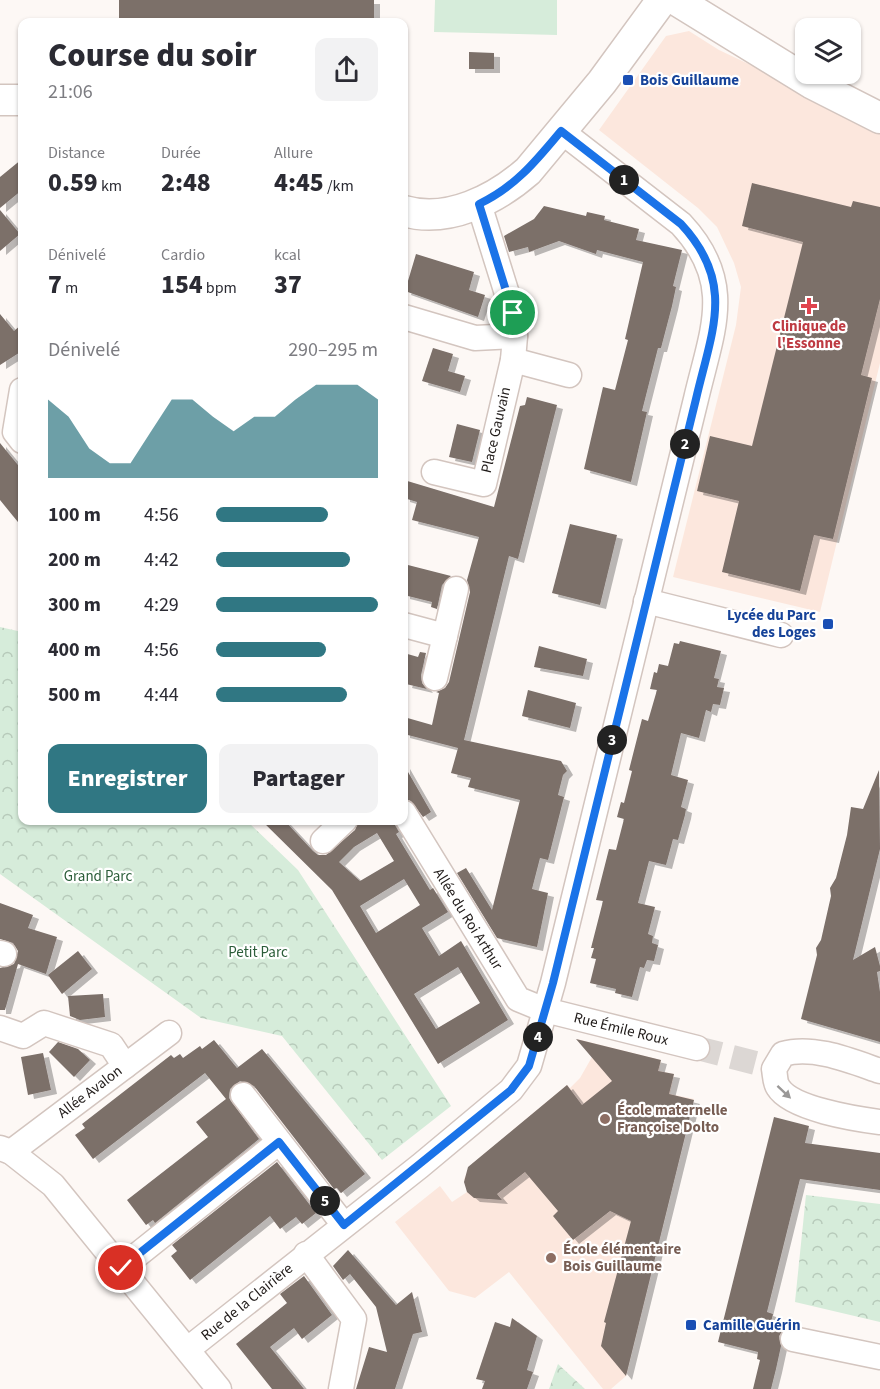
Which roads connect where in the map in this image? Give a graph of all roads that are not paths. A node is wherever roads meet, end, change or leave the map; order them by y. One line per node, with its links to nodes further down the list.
1 (662, 0): 6 (main road)
2 (676, 0): 5 (main road)
3 (0, 100): 4 (main road)
4 (18, 100)
5 (880, 118)
6 (561, 131): 7 (main road); 17 (street, Rue de la Clairière)
7 (479, 204): 8 (main road); 10 (street, Place Gauvain)
8 (408, 211)
9 (408, 318): 10 (street)
10 (515, 336): 11 (street, Place Gauvain)
11 (513, 360): 12 (street); 15 (street, Place Gauvain)
12 (569, 375)
13 (18, 414): 14 (street)
14 (18, 436)
15 (434, 472)
16 (456, 590): 20 (street)
17 (646, 602): 19 (street); 25 (street, Rue de la Clairière)
18 (408, 626): 20 (street)
19 (781, 635)
20 (445, 636): 21 (street)
21 (435, 678)
22 (408, 820): 25 (street, Allée du Roi Arthur)
23 (340, 825): 24 (street)
24 (323, 841)
25 (545, 1010): 28 (street, Rue Émile Roux); 35 (street, Rue de la Clairière)
26 (0, 1029): 29 (street)
27 (170, 1033): 29 (street, Allée Avalon)
28 (697, 1048)
29 (125, 1066): 34 (street, Allée Avalon)
30 (880, 1071): 32 (street, one-way to 32)
31 (243, 1095): 33 (street)
32 (880, 1122)
33 (279, 1142): 35 (street); 37 (street)
34 (5, 1150): 37 (street)
35 (344, 1225): 36 (street, Rue de la Clairière)
36 (306, 1254): 39 (street, Rue de la Clairière); 42 (street, Rue de la Clairière)
37 (121, 1268): 39 (street)
38 (793, 1339): 40 (street)
39 (188, 1349): 41 (street)
40 (880, 1357)
41 (219, 1389)
42 (341, 1389)

